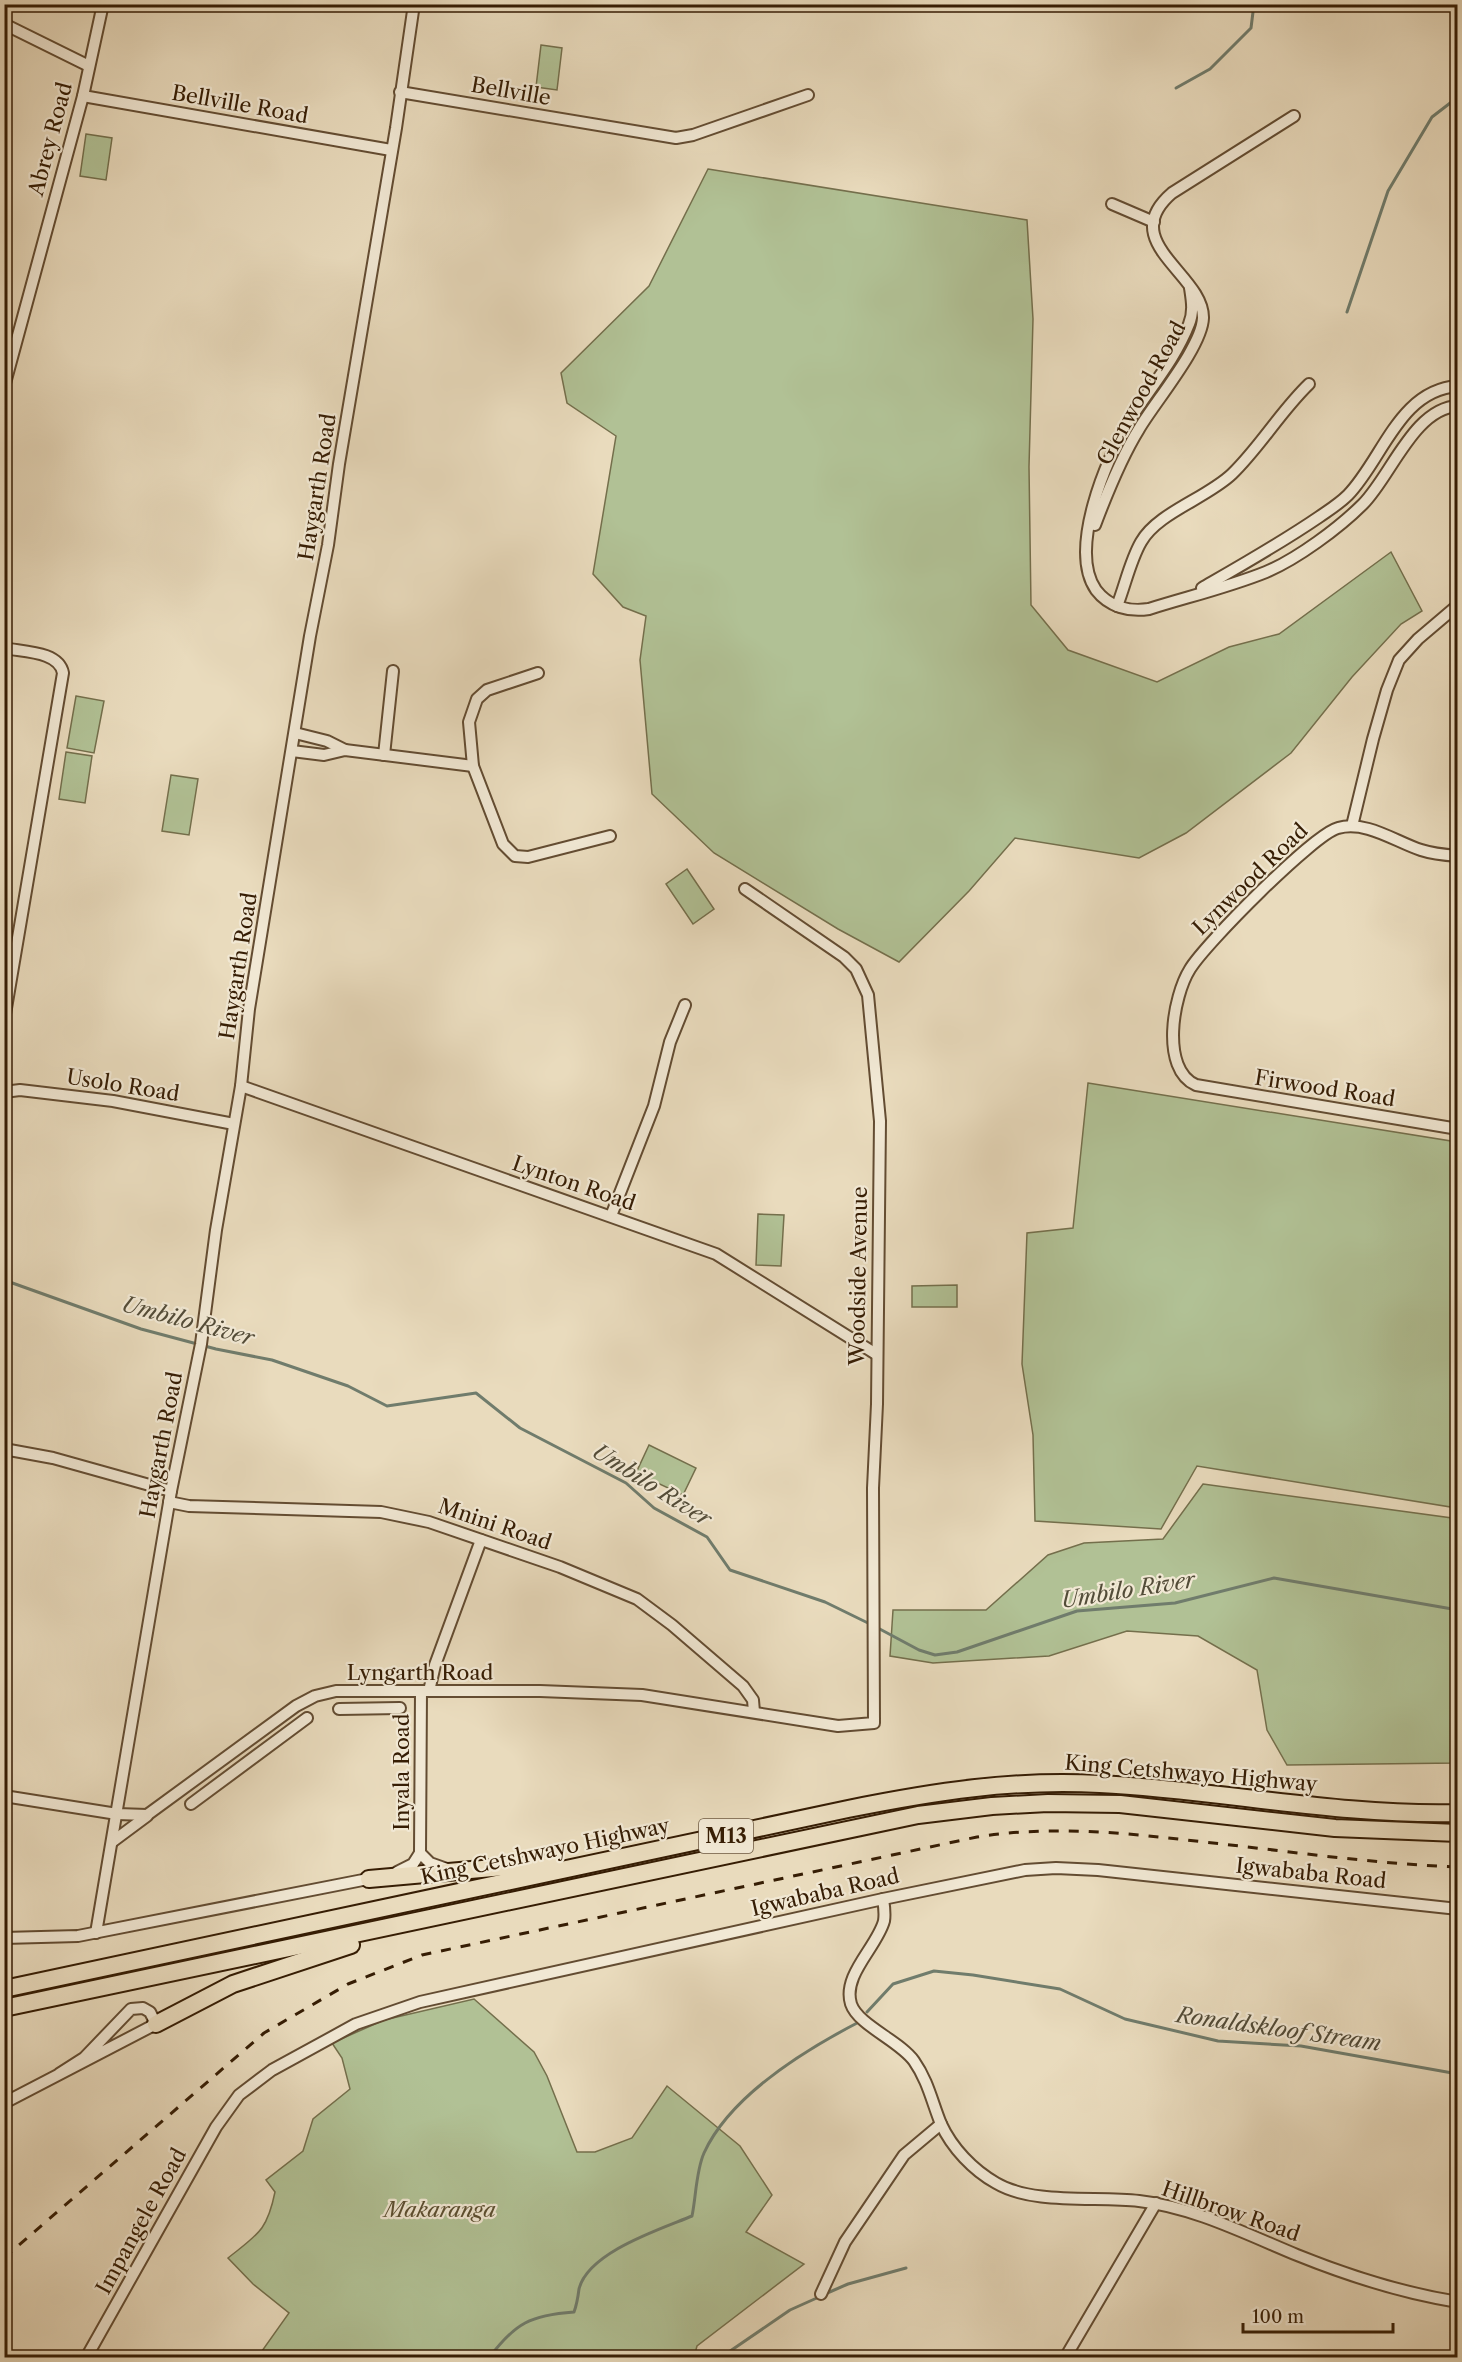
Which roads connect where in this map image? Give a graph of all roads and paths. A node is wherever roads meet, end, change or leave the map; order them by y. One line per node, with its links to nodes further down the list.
1 (102, 4): 4 (street, Abrey Road)
2 (414, 4): 5 (street, Haygarth Road)
3 (6, 27): 4 (street)
4 (89, 66): 7 (street, Abrey Road)
5 (400, 92): 6 (street, Bellville); 9 (street, Haygarth Road)
6 (808, 95)
7 (83, 96): 9 (street, Bellville Road); 14 (street, Abrey Road)
8 (1294, 116): 11 (street)
9 (391, 150): 22 (street, Haygarth Road)
10 (1112, 204): 11 (street)
11 (1154, 222): 18 (street, Glenwood Road)
12 (1309, 384): 18 (street)
13 (1458, 386): 16 (street)
14 (4, 387)
15 (1458, 406): 16 (street)
16 (1191, 595): 18 (street)
17 (1458, 605): 27 (street)
18 (1117, 606)
19 (4, 648): 32 (street)
20 (393, 671): 25 (street)
21 (538, 673): 26 (street)
22 (295, 733): 23 (street); 24 (street, Haygarth Road)
23 (345, 750): 24 (street); 25 (street)
24 (292, 751): 34 (street, Haygarth Road)
25 (384, 755): 26 (street)
26 (472, 766): 28 (street)
27 (1352, 826): 29 (street); 33 (street, Lynwood Road)
28 (610, 836)
29 (1458, 856)
30 (746, 889): 39 (street, Woodside Avenue)
31 (686, 1005): 38 (street)
32 (4, 1020)
33 (1188, 1081): 37 (street, Firwood Road)
34 (240, 1086): 36 (street, Haygarth Road); 38 (street, Lynton Road)
35 (4, 1092): 36 (street, Usolo Road)
36 (234, 1124): 41 (street, Haygarth Road)
37 (1458, 1129)
38 (611, 1216): 39 (street, Lynton Road)
39 (876, 1354): 50 (street, Woodside Avenue)
40 (4, 1449): 41 (street, Mnini Road)
41 (170, 1496): 42 (street, Mnini Road); 56 (street, Haygarth Road)
42 (481, 1540): 44 (street, Inyala Road); 48 (street, Mnini Road)
43 (378, 1691): 44 (street, Lyngarth Road); 45 (street); 51 (street, Lyngarth Road)
44 (425, 1691): 48 (street, Lyngarth Road); 61 (street, Inyala Road)
45 (378, 1707): 46 (street); 47 (street)
46 (400, 1708)
47 (339, 1709)
48 (754, 1712): 50 (street, Lyngarth Road)
49 (307, 1718): 52 (street)
50 (874, 1723)
51 (271, 1724): 52 (street); 57 (street, Lyngarth Road)
52 (281, 1737): 54 (street)
53 (4, 1796): 56 (street)
54 (191, 1804)
55 (1458, 1813): 59 (highway, King Cetshwayo Highway / M13)
56 (117, 1814): 57 (street); 60 (street, Haygarth Road)
57 (147, 1815): 60 (street, Lyngarth Road)
58 (1458, 1833): 66 (highway, King Cetshwayo Highway / M13)
59 (706, 1840): 62 (highway); 69 (highway, King Cetshwayo Highway / M13)
60 (112, 1842): 67 (street, Haygarth Road)
61 (420, 1853): 62 (street, Inyala Road); 63 (street, Inyala Road)
62 (455, 1871): 63 (highway)
63 (369, 1879): 67 (street, Inyala Road)
64 (884, 1899): 65 (street, Igwababa Road); 74 (street, Igwababa Road); 75 (street, Hillbrow Road)
65 (1458, 1909)
66 (473, 1910): 70 (highway, King Cetshwayo Highway / M13); 71 (highway)
67 (96, 1933): 68 (street, Inyala Road)
68 (4, 1938)
69 (4, 1989)
70 (4, 2008)
71 (156, 2025): 72 (street); 72 (street)
72 (59, 2074): 73 (street)
73 (4, 2103)
74 (231, 2103): 79 (street, Impangele Road)
75 (941, 2124): 76 (street, Hillbrow Road); 77 (street)
76 (1156, 2203): 78 (street, Hillbrow Road); 80 (street)
77 (820, 2294)
78 (1458, 2302)
79 (86, 2358)
80 (1065, 2358)

